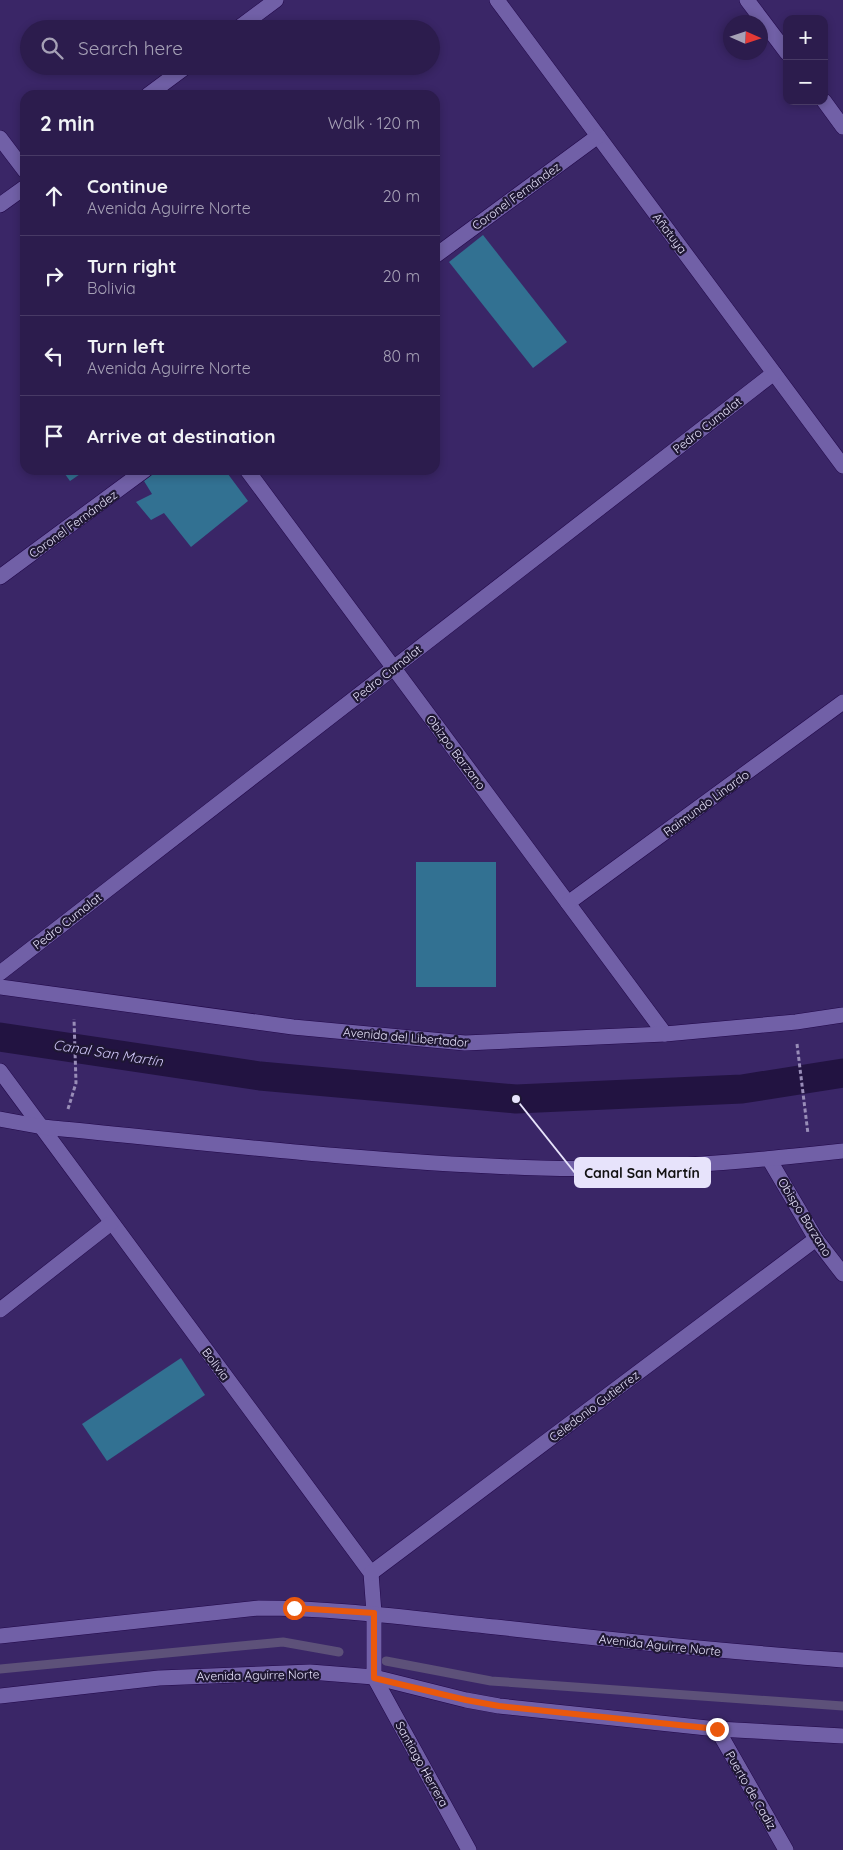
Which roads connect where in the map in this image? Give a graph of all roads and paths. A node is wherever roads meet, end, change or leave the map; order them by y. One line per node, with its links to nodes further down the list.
1 (276, 0): 4 (street)
2 (497, 0): 10 (street, Añatuya)
3 (747, 0): 5 (street)
4 (249, 20)
5 (783, 47)
6 (175, 75): 7 (street)
7 (155, 90)
8 (827, 105): 9 (street)
9 (843, 127)
10 (598, 136): 15 (street, Coronel Fernández); 16 (street, Añatuya)
11 (0, 138): 12 (street)
12 (20, 164)
13 (20, 191): 14 (street)
14 (0, 205)
15 (440, 252)
16 (774, 373): 17 (street, Añatuya); 21 (street, Pedro Cumalat)
17 (843, 466)
18 (138, 475): 20 (street, Coronel Fernández)
19 (251, 475): 21 (street, Obizpo Barzano)
20 (0, 577)
21 (394, 668): 23 (street, Obizpo Barzano); 24 (street, Pedro Cumalat)
22 (843, 702): 23 (street, Raimundo Linardo)
23 (568, 903): 28 (street, Obizpo Barzano)
24 (0, 973)
25 (0, 987): 28 (street, Avenida del Libertador)
26 (843, 1015): 28 (street, Avenida del Libertador)
27 (74, 1033): 31 (path)
28 (665, 1034)
29 (797, 1051): 32 (path)
30 (0, 1071): 34 (street, Bolivia)
31 (76, 1083)
32 (806, 1117)
33 (0, 1119): 34 (street)
34 (43, 1126): 36 (street); 37 (street, Bolivia)
35 (843, 1151): 36 (street)
36 (769, 1159): 38 (street, Obispo Barzano)
37 (111, 1223): 40 (street); 41 (street, Bolivia)
38 (816, 1239): 39 (street, Obispo Barzano); 41 (street, Celedonio Gutierrez)
39 (843, 1274)
40 (0, 1310)
41 (371, 1573): 42 (street)
42 (374, 1613): 43 (street, Avenida Aguirre Norte); 44 (street, Avenida Aguirre Norte); 45 (street)
43 (0, 1636)
44 (843, 1660)
45 (374, 1678): 46 (street, Avenida Aguirre Norte); 47 (street, Avenida Aguirre Norte); 49 (street, Santiago Herrera)
46 (0, 1696)
47 (717, 1729): 48 (street, Avenida Aguirre Norte); 50 (street, Puerto de Cadiz)
48 (843, 1736)
49 (470, 1850)
50 (786, 1850)

